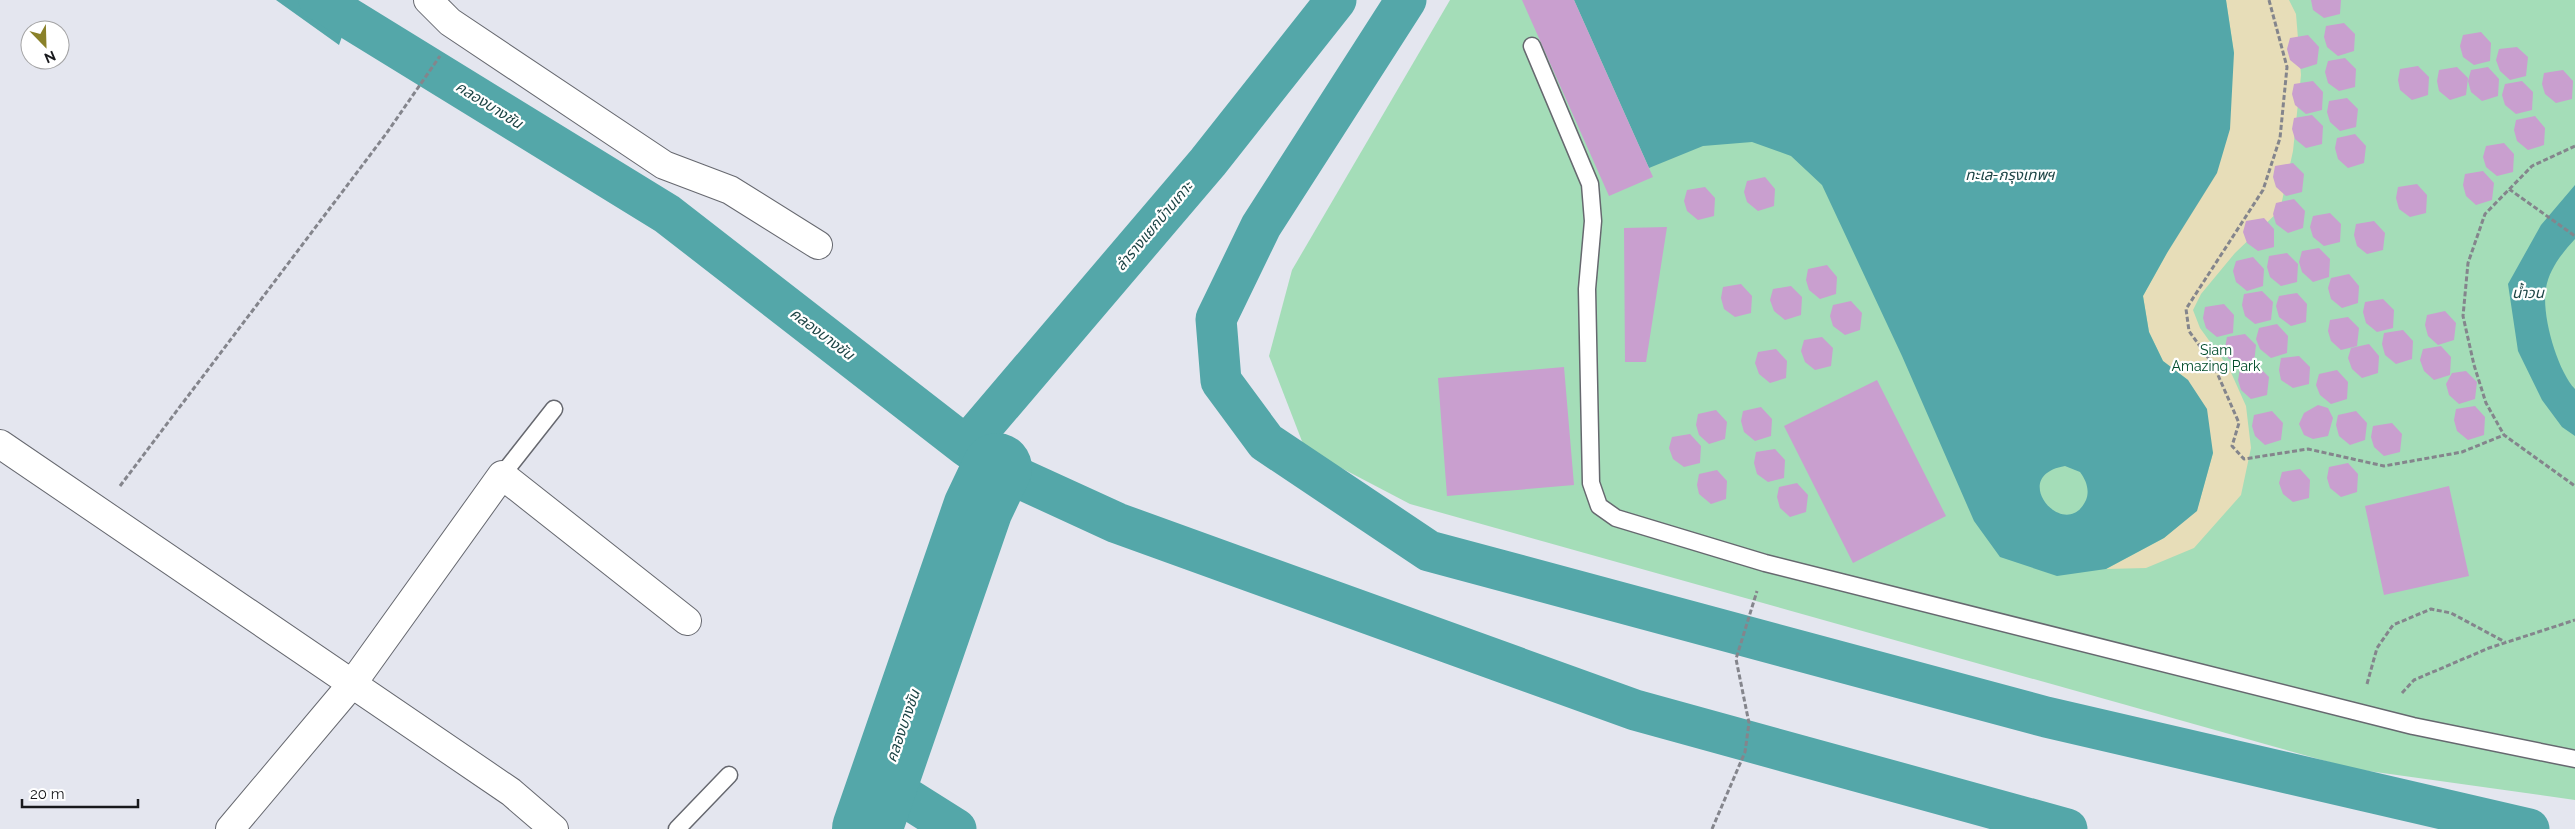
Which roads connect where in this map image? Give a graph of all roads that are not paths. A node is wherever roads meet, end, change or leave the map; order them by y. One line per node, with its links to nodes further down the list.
1 (428, 0): 3 (street)
2 (1532, 46): 9 (lane)
3 (818, 245)
4 (554, 409): 6 (lane)
5 (0, 444): 8 (street)
6 (502, 475): 7 (street); 8 (street)
7 (687, 621)
8 (352, 684): 11 (street); 12 (street)
9 (2575, 760)
10 (729, 775): 13 (lane)
11 (230, 829)
12 (554, 829)
13 (677, 829)

